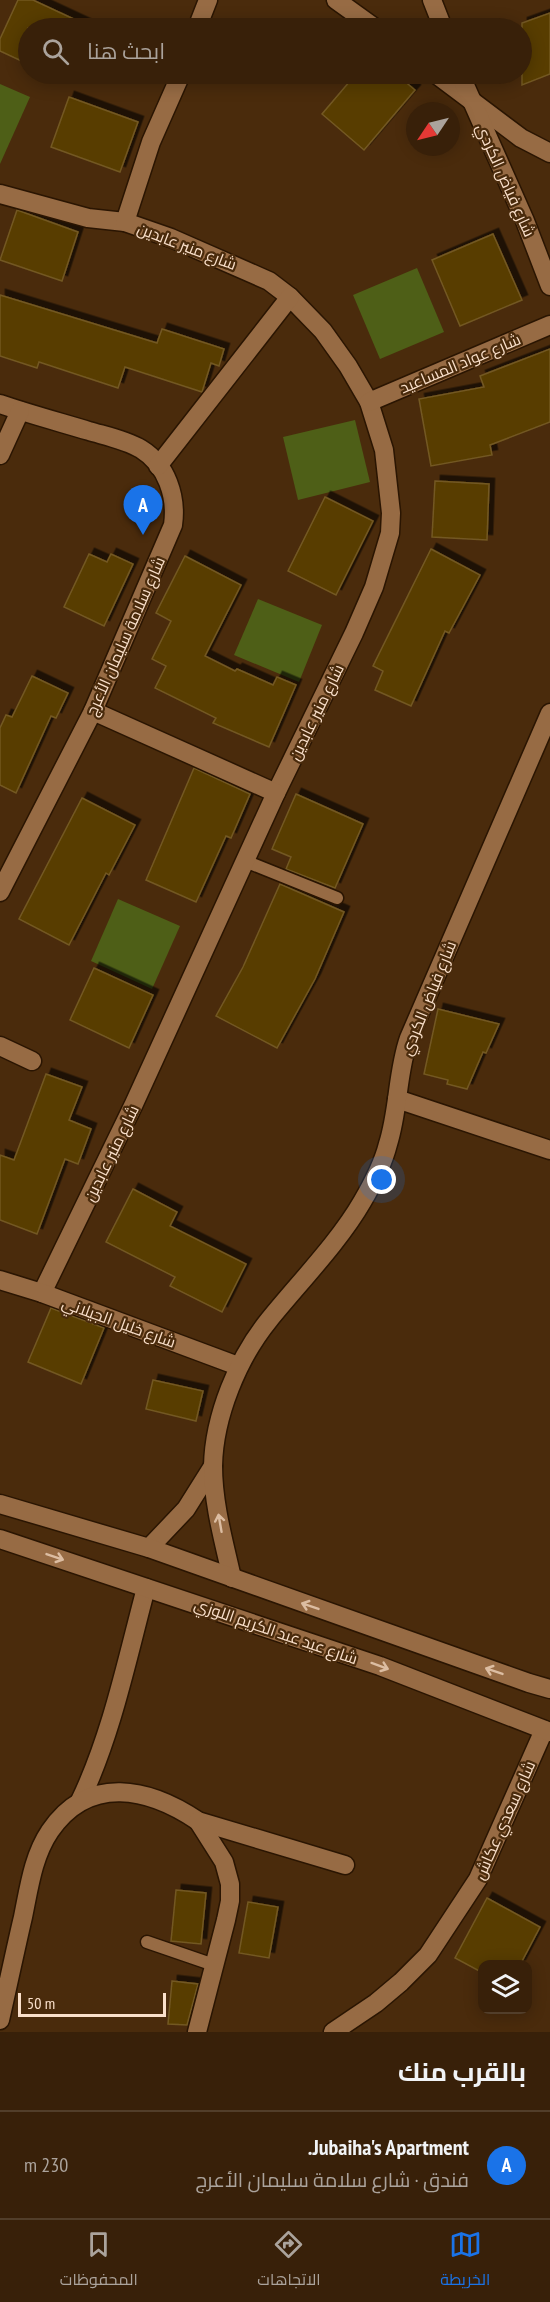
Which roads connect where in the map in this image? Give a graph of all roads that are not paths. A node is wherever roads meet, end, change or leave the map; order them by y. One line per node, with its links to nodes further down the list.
1 (208, 0): 4 (street)
2 (336, 0): 5 (street)
3 (432, 0): 6 (street)
4 (201, 18)
5 (361, 18)
6 (438, 18)
7 (177, 84): 13 (street, شارع منير عابدين)
8 (450, 84): 10 (street)
9 (464, 84): 10 (street, شارع فياض الكردي)
10 (470, 99): 11 (street); 14 (street, شارع فياض الكردي)
11 (550, 153)
12 (0, 194): 13 (street, شارع منير عابدين)
13 (125, 222): 15 (street, شارع منير عابدين)
14 (550, 286)
15 (290, 297): 17 (street, شارع منير عابدين); 21 (street)
16 (550, 324): 17 (street, شارع عواد المساعيد)
17 (369, 402): 24 (street, شارع منير عابدين)
18 (0, 404): 19 (street, شارع سلامة سليمان الأعرج)
19 (20, 411): 20 (street); 21 (street, شارع سلامة سليمان الأعرج)
20 (0, 455)
21 (158, 466): 22 (street, شارع سلامة سليمان الأعرج)
22 (93, 711): 24 (street); 26 (street, شارع سلامة سليمان الأعرج)
23 (550, 713): 31 (street, شارع فياض الكردي)
24 (276, 794): 25 (street, شارع منير عابدين)
25 (245, 861): 28 (lane); 34 (street, شارع منير عابدين)
26 (6, 866): 27 (street, شارع سلامة سليمان الأعرج)
27 (0, 892)
28 (337, 898)
29 (0, 1046): 30 (street)
30 (32, 1061)
31 (397, 1099): 32 (street); 35 (street, شارع فياض الكردي)
32 (550, 1150)
33 (0, 1280): 34 (street, شارع خليل الجيلاني)
34 (42, 1293): 35 (street, شارع خليل الجيلاني)
35 (238, 1366): 36 (street, شارع فياض الكردي)
36 (213, 1466): 39 (street, شارع فياض الكردي); 40 (street, شارع فياض الكردي, one-way to 36)
37 (0, 1504): 39 (street)
38 (0, 1539): 41 (street, شارع عيد عبد الكريم اللوزي, one-way to 41)
39 (149, 1548): 40 (street)
40 (232, 1578): 42 (street, one-way to 40)
41 (146, 1588): 43 (street, شارع عيد عبد الكريم اللوزي, one-way to 43); 44 (street)
42 (550, 1689)
43 (547, 1731): 51 (street, شارع سعدي عكاش)
44 (80, 1801): 45 (street); 49 (street)
45 (198, 1821): 46 (street); 48 (street)
46 (345, 1866)
47 (147, 1942): 48 (lane)
48 (214, 1965): 50 (street)
49 (0, 2020)
50 (197, 2032)
51 (333, 2032)

